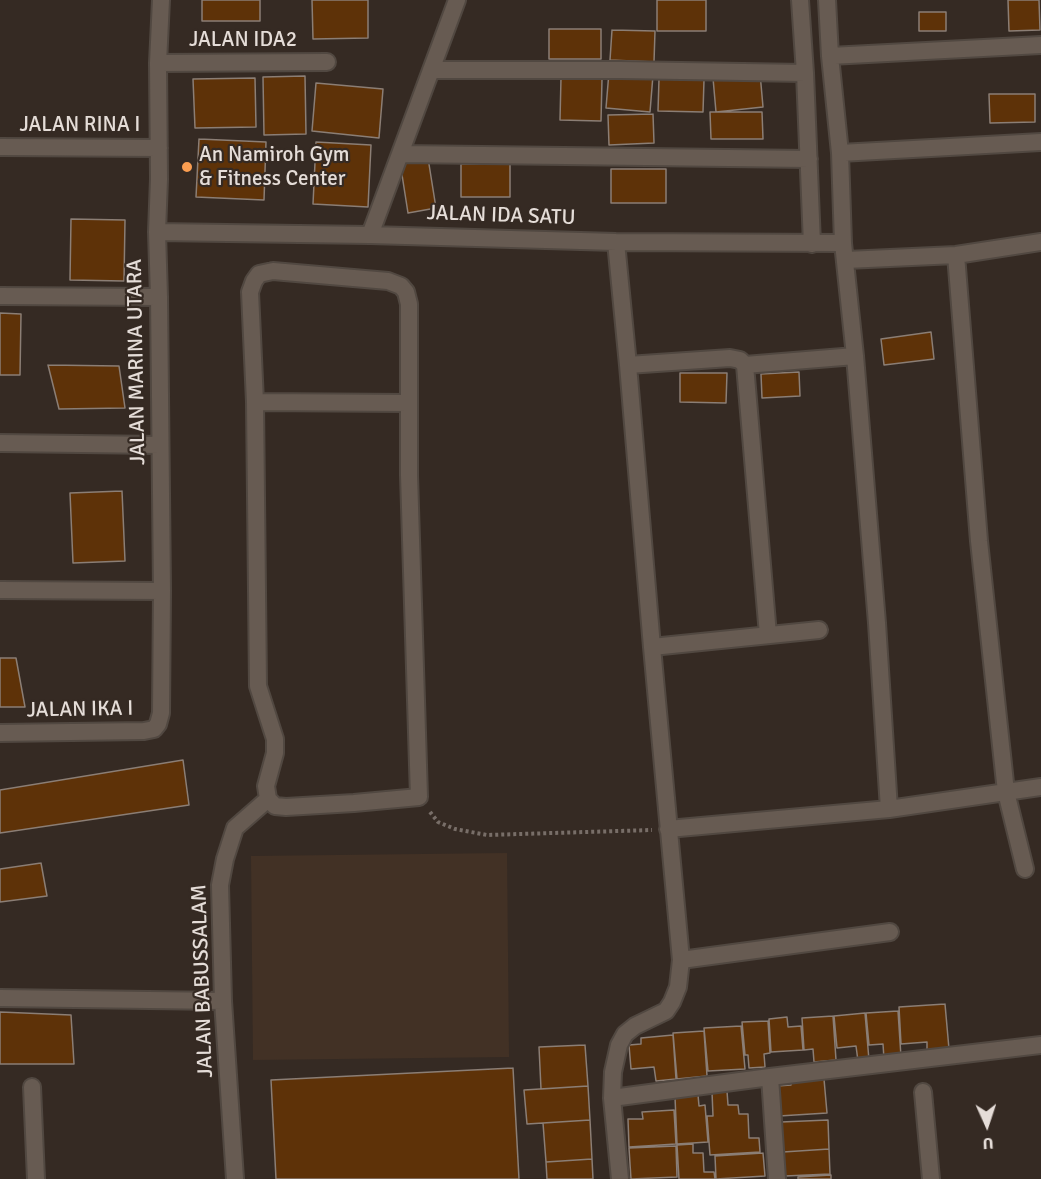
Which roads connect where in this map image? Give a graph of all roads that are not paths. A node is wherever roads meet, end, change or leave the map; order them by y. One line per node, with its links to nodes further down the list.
1 (161, 0): 8 (street, JALAN MARINA UTARA)
2 (457, 0): 9 (street)
3 (800, 0): 10 (street)
4 (827, 0): 6 (street)
5 (1041, 45): 6 (street)
6 (830, 56): 14 (street)
7 (327, 62): 8 (street, JALAN IDA2)
8 (158, 63): 13 (street, JALAN MARINA UTARA)
9 (431, 70): 10 (street); 15 (street)
10 (805, 73): 16 (street)
11 (1041, 142): 14 (street)
12 (0, 147): 13 (street, JALAN RINA I)
13 (159, 148): 17 (street, JALAN MARINA UTARA)
14 (840, 153): 22 (street)
15 (401, 154): 16 (street); 18 (street)
16 (809, 159): 21 (street)
17 (157, 232): 18 (street, JALAN IDA SATU); 25 (street, JALAN MARINA UTARA)
18 (370, 235): 19 (street, JALAN IDA SATU)
19 (616, 242): 21 (street, JALAN IDA SATU); 27 (street)
20 (1041, 242): 23 (street, JALAN IDA SATU)
21 (812, 244): 22 (street, JALAN IDA SATU)
22 (845, 252): 23 (street, JALAN IDA SATU); 26 (street)
23 (956, 255): 41 (street)
24 (0, 296): 25 (street)
25 (159, 297): 32 (street, JALAN MARINA UTARA)
26 (855, 356): 28 (street); 43 (street)
27 (628, 365): 28 (street); 37 (street)
28 (745, 365): 36 (street)
29 (255, 402): 30 (street); 30 (street); 42 (street)
30 (409, 403): 42 (street)
31 (0, 443): 32 (street)
32 (160, 445): 34 (street, JALAN MARINA UTARA)
33 (0, 590): 34 (street)
34 (162, 591): 38 (street, JALAN MARINA UTARA)
35 (819, 630): 36 (street)
36 (768, 635): 37 (street)
37 (652, 647): 44 (street)
38 (158, 724): 39 (street, JALAN IKA I)
39 (0, 733)
40 (1041, 787): 41 (street)
41 (1006, 792): 43 (street); 45 (street)
42 (268, 799): 49 (street, JALAN BABUSSALAM)
43 (889, 809): 44 (street)
44 (668, 829): 47 (street)
45 (1025, 869)
46 (890, 932): 47 (street)
47 (681, 960): 54 (street)
48 (0, 998): 49 (street)
49 (223, 1001): 56 (street, JALAN BABUSSALAM)
50 (1041, 1046): 51 (street)
51 (770, 1077): 54 (street); 58 (street)
52 (32, 1086): 55 (street)
53 (923, 1092): 59 (street)
54 (612, 1098): 57 (street)
55 (36, 1179)
56 (235, 1179)
57 (620, 1179)
58 (777, 1179)
59 (931, 1179)

